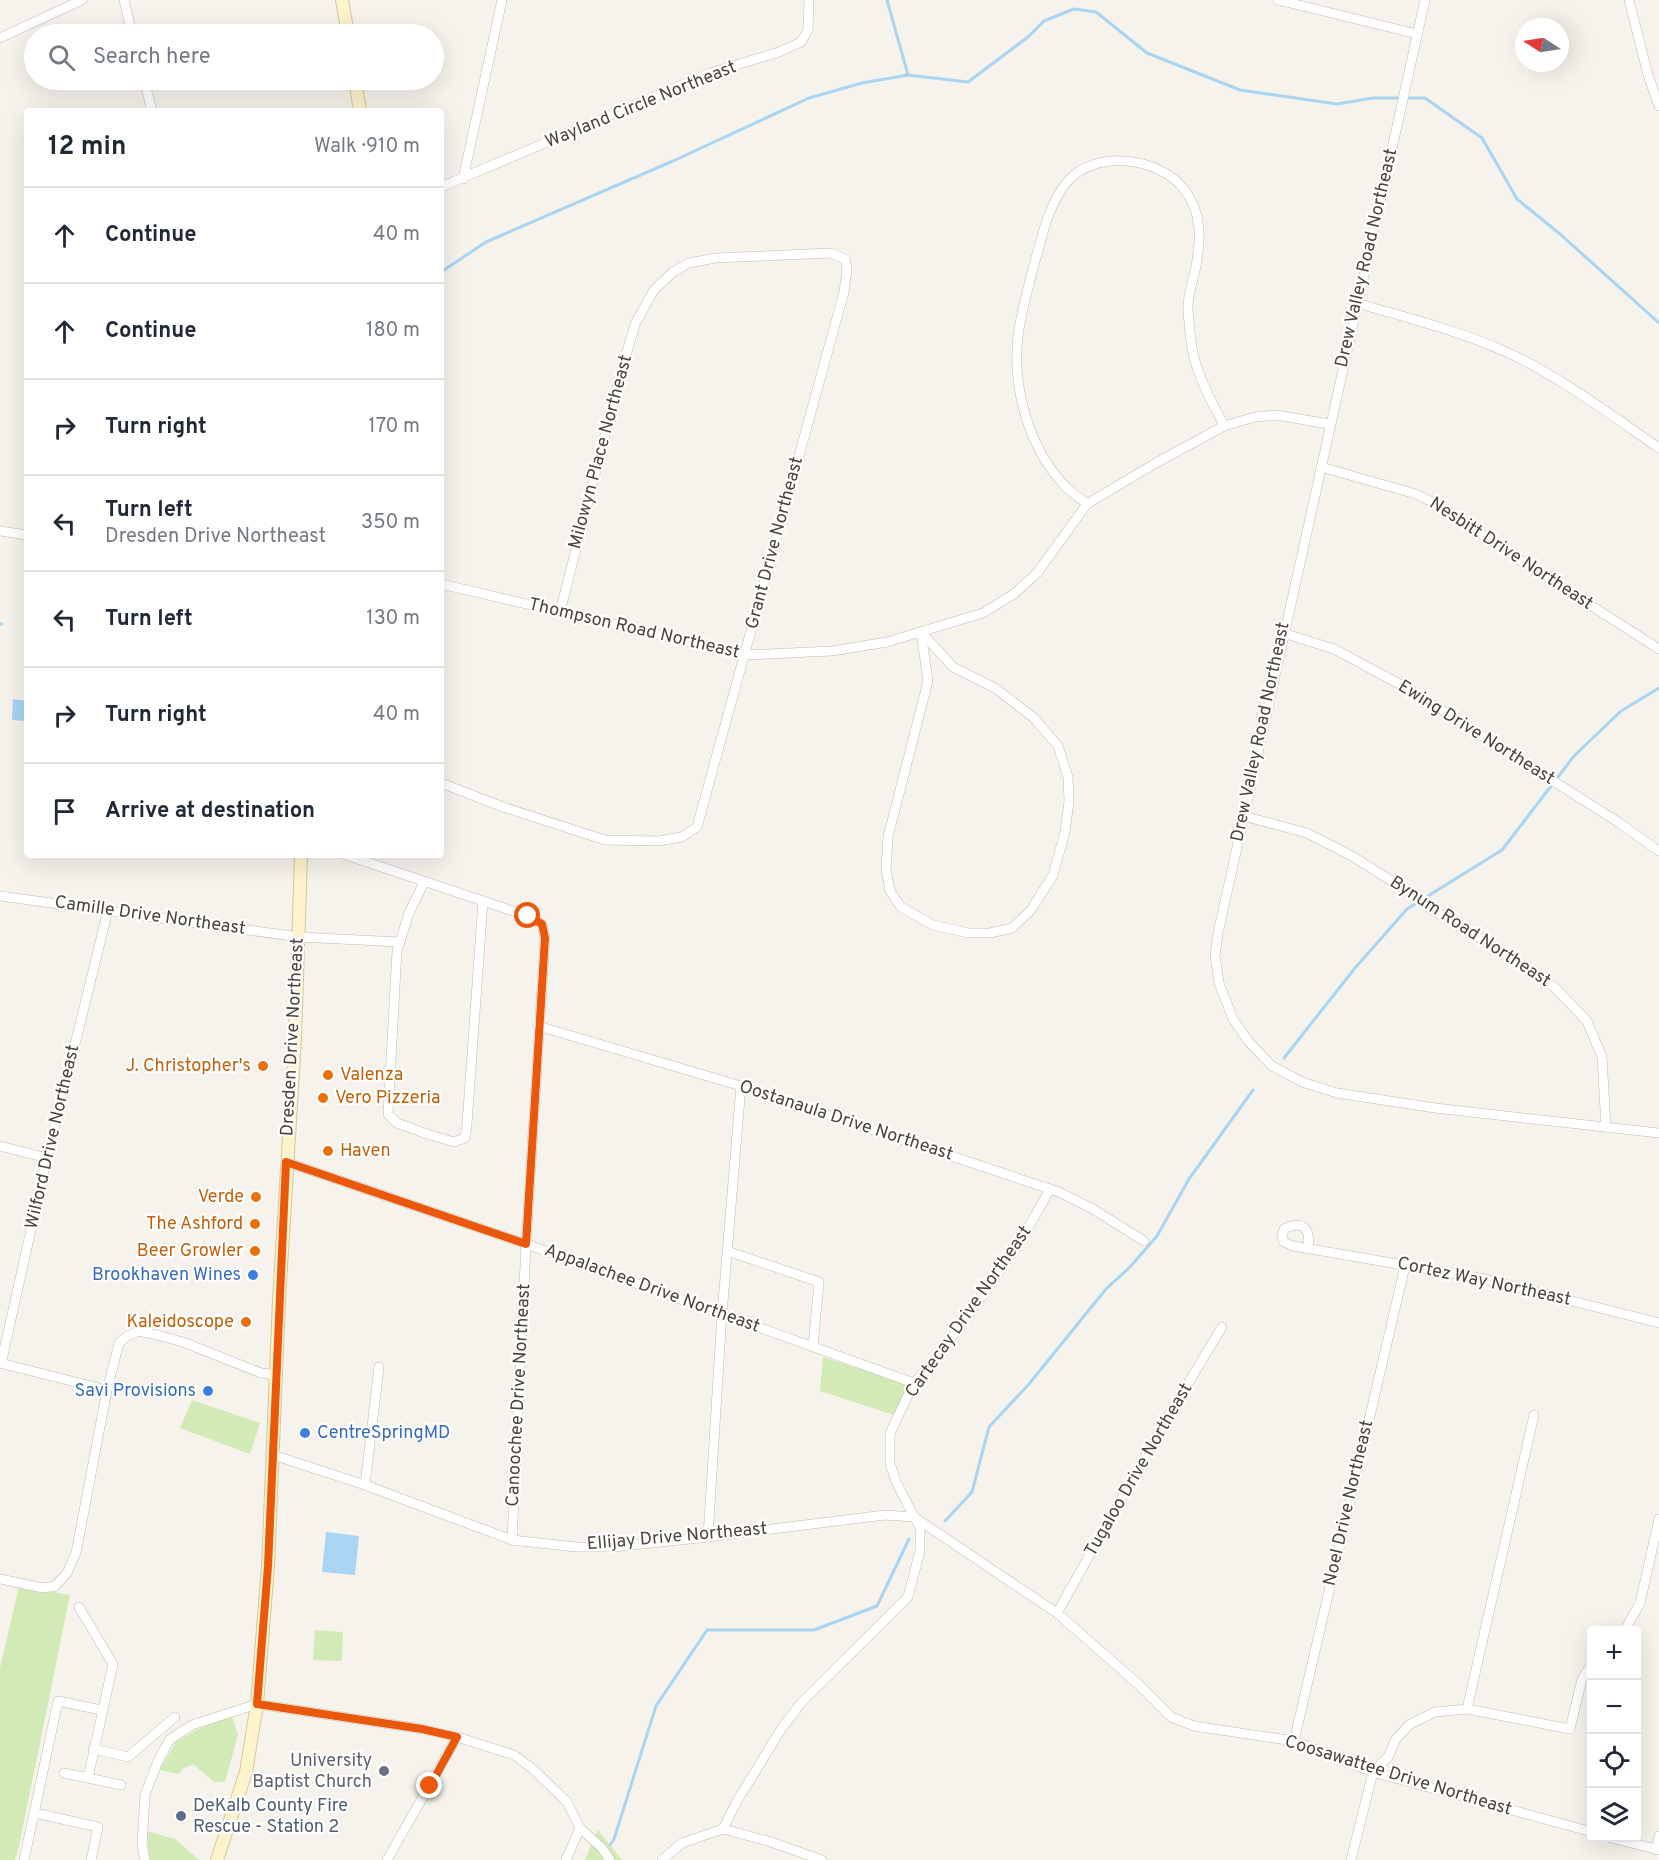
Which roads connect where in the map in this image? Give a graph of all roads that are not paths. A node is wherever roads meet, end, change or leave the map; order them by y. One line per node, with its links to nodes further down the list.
1 (82, 0): 9 (street)
2 (124, 0): 10 (street)
3 (342, 0): 11 (street)
4 (501, 0): 20 (street)
5 (809, 0): 20 (street, Wayland Circle Northeast)
6 (1278, 0): 13 (street)
7 (1425, 0): 13 (street, Drew Valley Road Northeast)
8 (1629, 0): 17 (street)
9 (30, 24)
10 (130, 24)
11 (346, 24)
12 (24, 27): 14 (street)
13 (1417, 34): 22 (street, Drew Valley Road Northeast)
14 (0, 38)
15 (147, 90): 18 (street)
16 (357, 90): 19 (street)
17 (1659, 106)
18 (151, 108)
19 (360, 108)
20 (463, 179): 21 (street, Wayland Circle Northeast)
21 (444, 186)
22 (1357, 303): 24 (street, Drew Valley Road Northeast); 26 (street)
23 (838, 312): 32 (street, Milowyn Place Northeast); 36 (street, Grant Drive Northeast)
24 (1329, 424): 25 (street, Thompson Road Northeast); 27 (street, Drew Valley Road Northeast)
25 (1224, 426): 28 (street, Thompson Road Northeast); 28 (street)
26 (1659, 448)
27 (1321, 467): 34 (street, Drew Valley Road Northeast); 35 (street, Nesbitt Drive Northeast)
28 (1087, 504): 33 (street, Thompson Road Northeast)
29 (0, 531): 30 (street)
30 (24, 535)
31 (444, 585): 32 (street, Thompson Road Northeast)
32 (560, 612): 36 (street, Thompson Road Northeast)
33 (921, 632): 33 (street); 36 (street, Thompson Road Northeast)
34 (1283, 633): 38 (street, Drew Valley Road Northeast); 39 (street, Ewing Drive Northeast)
35 (1659, 649)
36 (745, 655): 37 (street, Grant Drive Northeast)
37 (444, 784)
38 (1243, 816): 50 (street, Bynum Road Northeast); 50 (street, Drew Valley Road Northeast)
39 (1659, 851)
40 (301, 858): 46 (street, Dresden Drive Northeast)
41 (355, 858): 42 (street)
42 (424, 882): 44 (street); 47 (street)
43 (0, 896): 45 (street, Camille Drive Northeast)
44 (483, 901): 47 (street); 48 (street, Canoochee Drive Northeast)
45 (108, 910): 46 (street, Camille Drive Northeast); 53 (street, Wilford Drive Northeast)
46 (299, 937): 47 (street, Camille Drive Northeast); 54 (street, Dresden Drive Northeast)
47 (400, 942)
48 (538, 1026): 49 (street, Oostanaula Drive Northeast); 57 (street, Canoochee Drive Northeast)
49 (741, 1086): 55 (street, Oostanaula Drive Northeast); 59 (street)
50 (1606, 1127): 51 (street, Drew Valley Road Northeast)
51 (1659, 1133)
52 (0, 1146): 53 (street)
53 (47, 1158): 65 (street, Wilford Drive Northeast)
54 (286, 1162): 57 (street, Appalachee Drive Northeast); 67 (street, Dresden Drive Northeast)
55 (1050, 1189): 56 (street, Oostanaula Drive Northeast); 68 (street, Cartecay Drive Northeast)
56 (1144, 1241)
57 (526, 1244): 61 (street, Appalachee Drive Northeast); 76 (street, Canoochee Drive Northeast)
58 (1308, 1248): 60 (street, Cortez Way Northeast)
59 (727, 1251): 61 (street); 64 (street)
60 (1405, 1266): 62 (street, Cortez Way Northeast); 87 (street, Noel Drive Northeast)
61 (722, 1314): 64 (street, Appalachee Drive Northeast); 75 (street)
62 (1659, 1323)
63 (1222, 1328): 79 (street, Tugaloo Drive Northeast)
64 (813, 1346): 68 (street, Appalachee Drive Northeast)
65 (1, 1364): 69 (street)
66 (379, 1367): 72 (street)
67 (276, 1376): 69 (street); 71 (street, Dresden Drive Northeast)
68 (914, 1383): 73 (street, Cartecay Drive Northeast)
69 (107, 1390): 77 (street)
70 (1534, 1415): 83 (street)
71 (273, 1455): 72 (street, Ellijay Drive Northeast); 82 (street, Dresden Drive Northeast)
72 (365, 1485): 76 (street, Ellijay Drive Northeast)
73 (914, 1517): 75 (street, Ellijay Drive Northeast); 79 (street, Coosawattee Drive Northeast); 95 (street, Cartecay Drive Northeast)
74 (1659, 1520): 80 (street)
75 (708, 1537): 76 (street, Ellijay Drive Northeast)
76 (512, 1540)
77 (0, 1579)
78 (79, 1607): 84 (street)
79 (1057, 1613): 87 (street, Coosawattee Drive Northeast)
80 (1627, 1626)
81 (1587, 1672): 83 (street)
82 (257, 1704): 86 (street); 102 (street); 103 (street, Dresden Drive Northeast)
83 (1467, 1709): 89 (street)
84 (101, 1710): 88 (street); 93 (street)
85 (175, 1717): 88 (street)
86 (457, 1737): 94 (street); 104 (street)
87 (1294, 1742): 89 (street, Coosawattee Drive Northeast)
88 (93, 1749): 91 (street)
89 (1373, 1772): 96 (street, Coosawattee Drive Northeast); 109 (street)
90 (64, 1773): 91 (street)
91 (88, 1778): 92 (street)
92 (121, 1785)
93 (35, 1813): 100 (street); 101 (street)
94 (580, 1828): 105 (street); 106 (street)
95 (723, 1829): 107 (street); 108 (street)
96 (1587, 1831)
97 (1659, 1836): 99 (street)
98 (1627, 1842): 99 (street)
99 (1658, 1850)
100 (24, 1860)
101 (91, 1860)
102 (145, 1860)
103 (218, 1860)
104 (387, 1860)
105 (566, 1860)
106 (610, 1860)
107 (662, 1860)
108 (822, 1860)
109 (1351, 1860)

